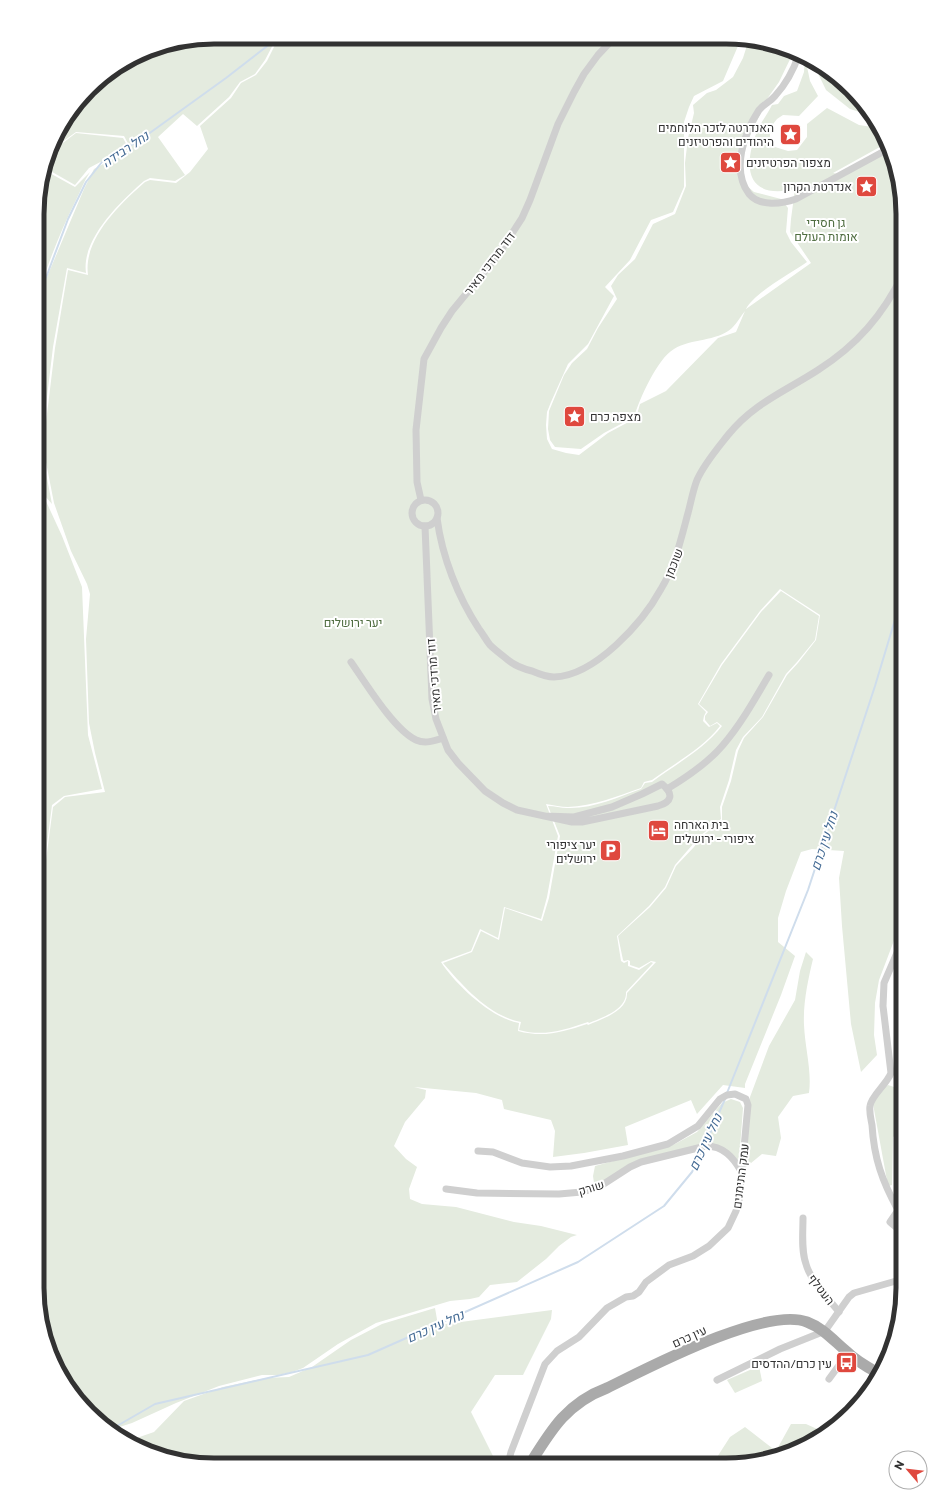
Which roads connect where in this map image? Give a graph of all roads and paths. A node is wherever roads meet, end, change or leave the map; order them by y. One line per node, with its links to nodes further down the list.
1 (608, 44): 5 (street, דוד מרדכי מאיר)
2 (797, 60): 3 (street)
3 (884, 151)
4 (896, 287): 6 (street, שוכמן)
5 (421, 500): 6 (street); 7 (street)
6 (437, 518): 7 (street)
7 (425, 526): 10 (street, דוד מרדכי מאיר)
8 (351, 662): 10 (street)
9 (769, 675): 11 (street)
10 (443, 738): 12 (street, דוד מרדכי מאיר)
11 (667, 789): 12 (street, דוד מרדכי מאיר); 12 (street, דוד מרדכי מאיר)
12 (545, 816)
13 (896, 955): 17 (street)
14 (478, 1151): 15 (street, עמק התימנים)
15 (741, 1171): 16 (street, שורק); 28 (street, עמק התימנים)
16 (446, 1190)
17 (896, 1206)
18 (896, 1213): 20 (street)
19 (803, 1218): 22 (street, העטלף)
20 (896, 1227)
21 (896, 1281): 22 (street)
22 (839, 1312): 23 (street)
23 (825, 1331): 24 (main road, עין כרם); 27 (street); 29 (main road, עין כרם)
24 (848, 1352): 25 (main road, עין כרם); 26 (street)
25 (874, 1371)
26 (828, 1379)
27 (716, 1380)
28 (510, 1458)
29 (534, 1458)

